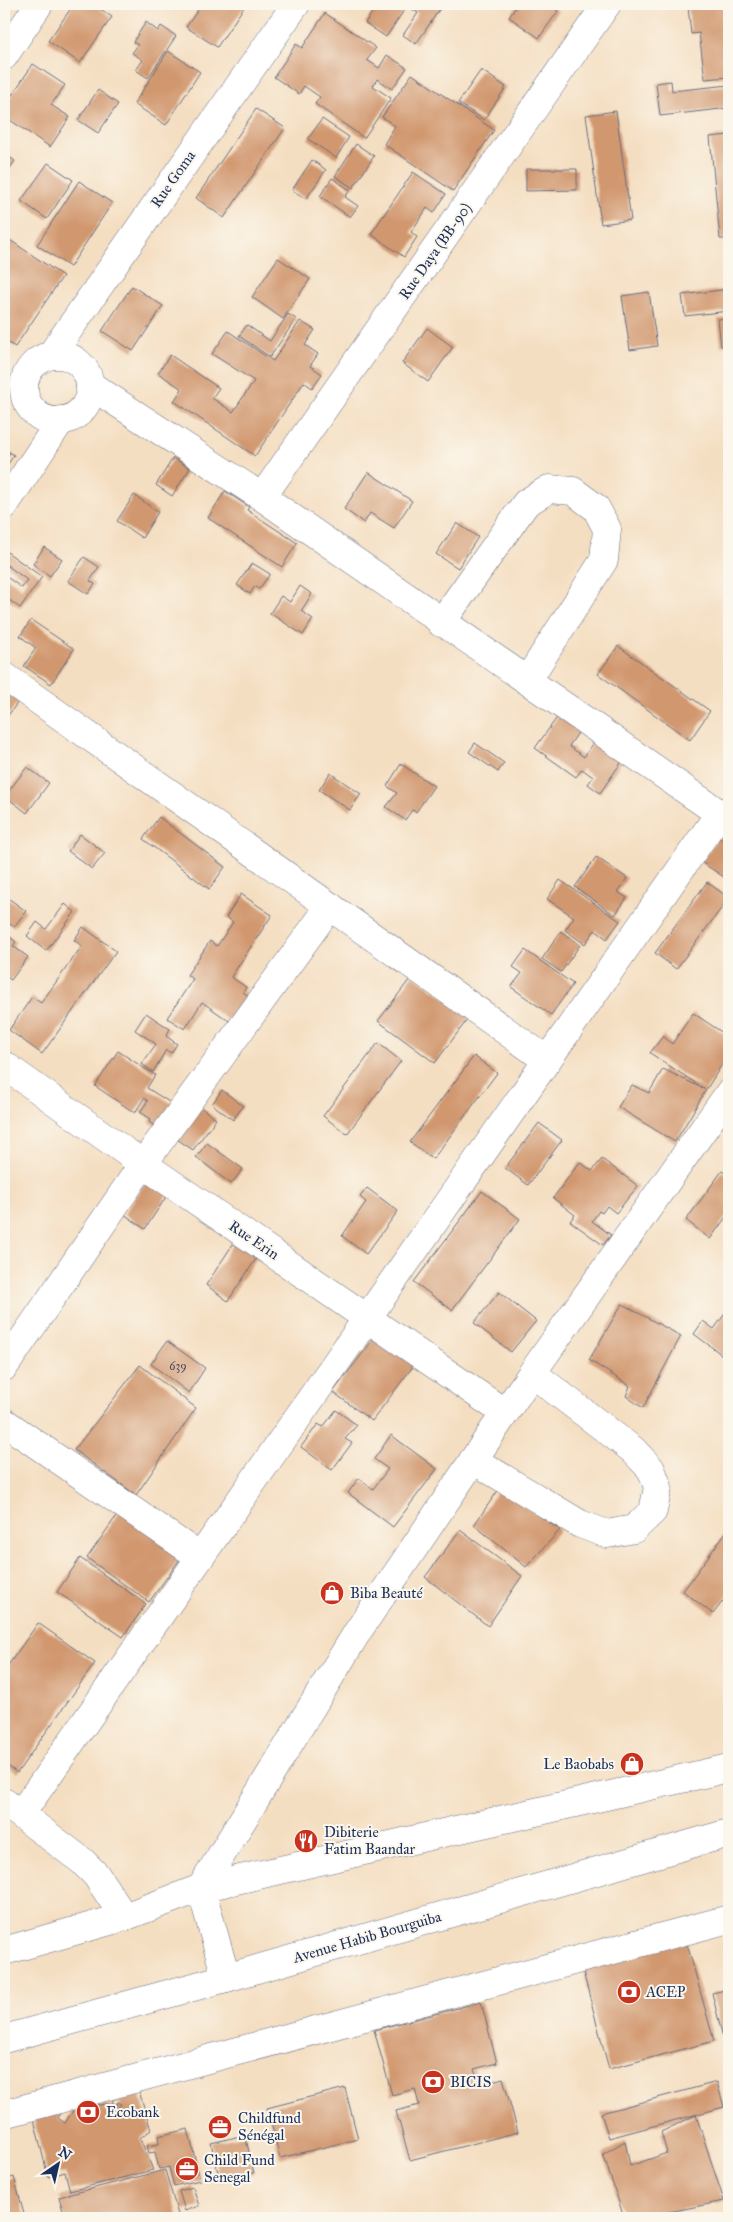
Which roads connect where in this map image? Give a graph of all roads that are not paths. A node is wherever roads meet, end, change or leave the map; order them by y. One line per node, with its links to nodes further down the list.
1 (39, 4): 4 (street)
2 (296, 4): 5 (street, Rue Goma)
3 (608, 4): 9 (street, Rue Daya (BB-90))
4 (4, 56)
5 (51, 355): 6 (street); 7 (street)
6 (90, 385): 8 (street); 9 (street)
7 (15, 390): 8 (street)
8 (61, 420): 10 (street)
9 (262, 497): 11 (street)
10 (4, 506)
11 (441, 622): 13 (street); 13 (street)
12 (4, 676): 15 (street)
13 (527, 681): 14 (street)
14 (724, 817): 16 (street)
15 (330, 906): 16 (street); 19 (street)
16 (547, 1060): 20 (street)
17 (4, 1065): 19 (street, Rue Erin)
18 (729, 1092): 22 (street)
19 (144, 1164): 20 (street, Rue Erin); 21 (street)
20 (366, 1318): 23 (street, Rue Erin); 26 (street)
21 (4, 1367)
22 (532, 1373): 23 (street); 25 (street)
23 (505, 1413): 25 (street)
24 (4, 1422): 26 (street)
25 (473, 1460): 30 (street)
26 (200, 1556): 28 (street)
27 (729, 1768): 30 (street)
28 (12, 1808): 31 (street)
29 (729, 1833): 34 (street, Avenue Habib Bourguiba)
30 (202, 1888): 31 (street); 34 (street)
31 (124, 1918): 33 (street)
32 (729, 1919): 36 (street)
33 (4, 1950)
34 (226, 1978): 35 (street, Avenue Habib Bourguiba)
35 (4, 2039)
36 (4, 2114)

